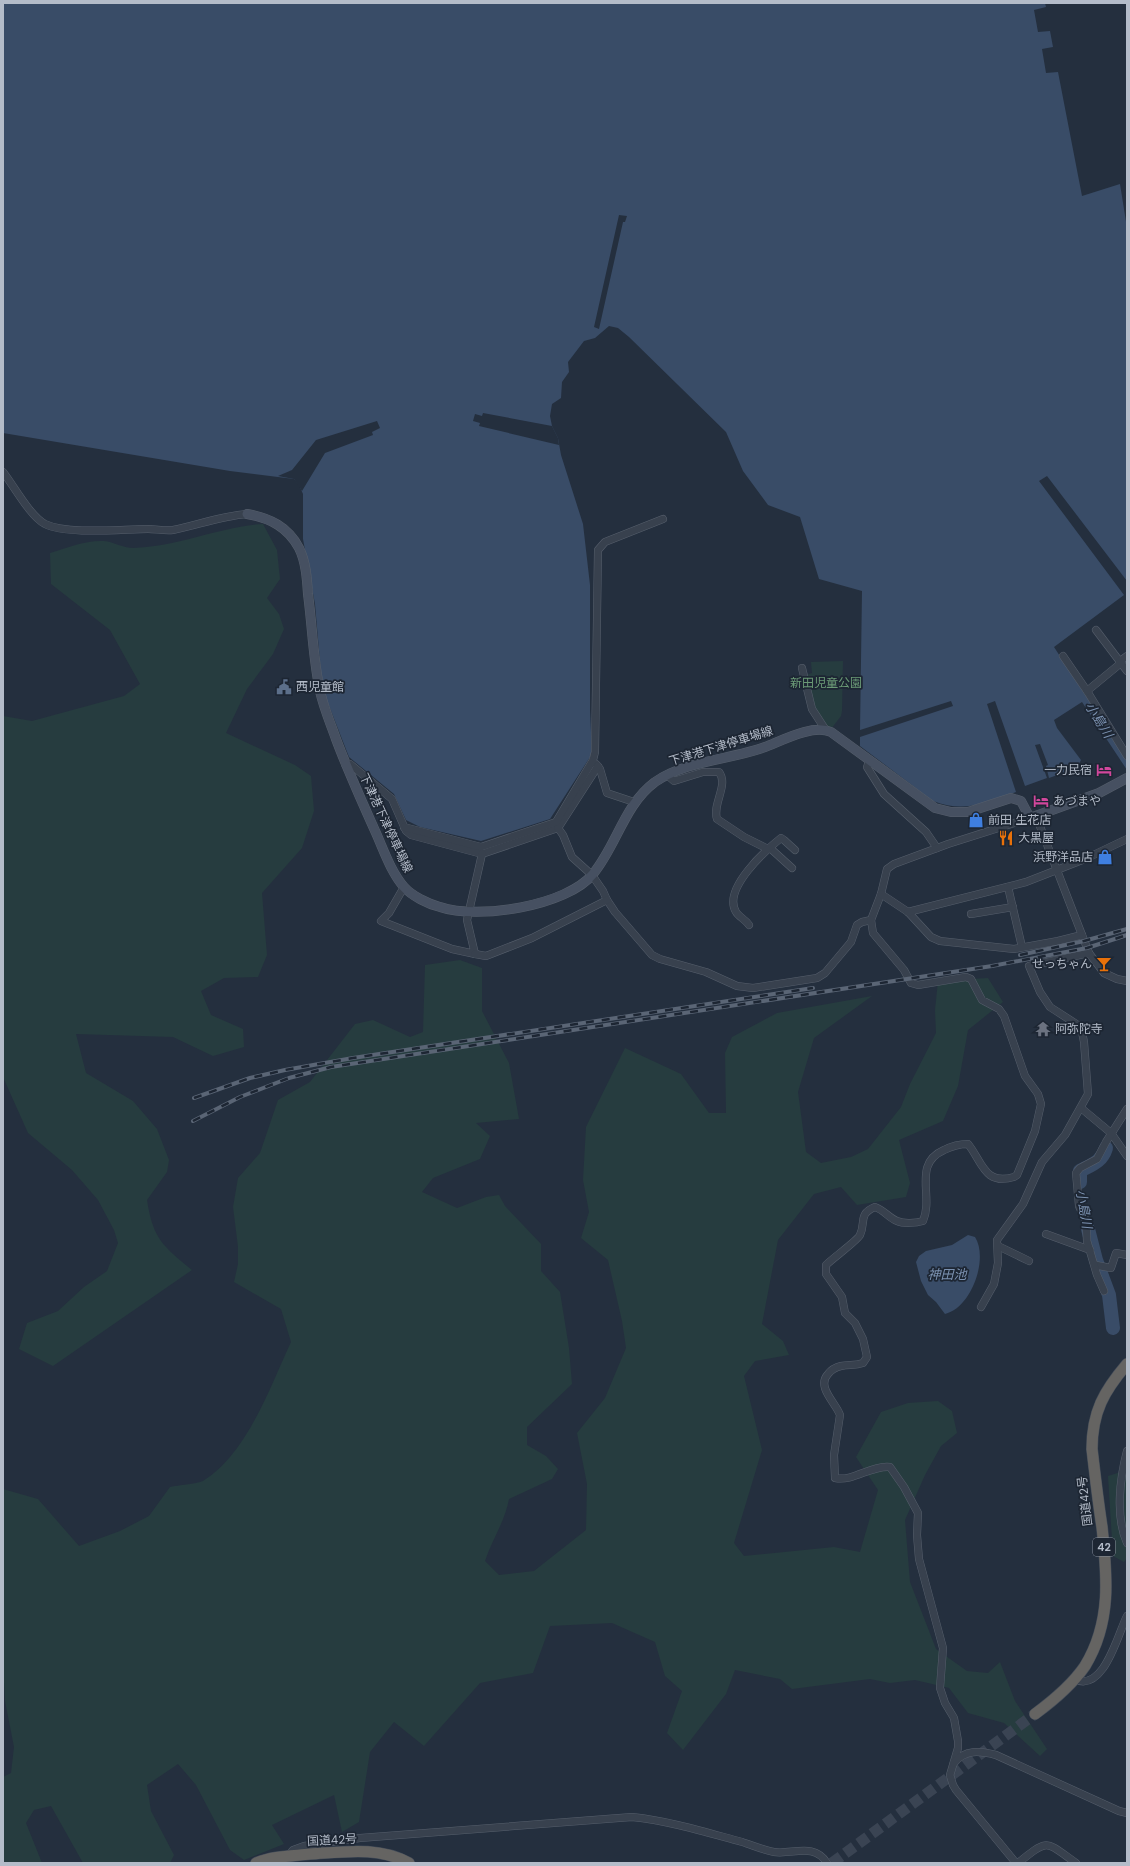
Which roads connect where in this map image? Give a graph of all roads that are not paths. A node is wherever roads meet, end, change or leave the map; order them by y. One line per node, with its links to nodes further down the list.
1 (3, 472): 2 (street)
2 (247, 514): 15 (main road, 下津港下津停車場線)
3 (664, 518): 14 (street)
4 (1096, 630): 7 (street)
5 (1063, 656): 10 (street)
6 (1127, 656): 7 (street)
7 (1120, 662): 9 (street); 10 (street)
8 (802, 668): 11 (street)
9 (1127, 672)
10 (1087, 691): 12 (street)
11 (825, 729): 13 (main road); 16 (main road, 下津港下津停車場線)
12 (1127, 756)
13 (870, 760): 19 (main road); 23 (street)
14 (596, 763): 18 (street); 20 (street); 21 (street)
15 (345, 764): 20 (street); 30 (main road, 下津港下津停車場線)
16 (667, 775): 18 (main road, 下津港下津停車場線); 24 (street)
17 (1127, 778): 19 (main road)
18 (634, 802): 29 (main road, 下津港下津停車場線)
19 (1033, 817): 23 (street); 28 (street)
20 (404, 827): 26 (street)
21 (558, 828): 26 (street); 29 (street)
22 (1127, 839): 28 (street)
23 (937, 848): 32 (street)
24 (769, 849): 25 (street); 27 (street); 39 (street)
25 (795, 850)
26 (482, 854): 35 (street)
27 (792, 868)
28 (1057, 869): 31 (street); 40 (street)
29 (592, 875): 33 (street); 35 (main road, 下津港下津停車場線)
30 (404, 887): 35 (main road, 下津港下津停車場線); 43 (street)
31 (1008, 887): 34 (street); 36 (street)
32 (881, 894): 36 (street); 38 (street)
33 (607, 900): 38 (street); 43 (street)
34 (1013, 907): 37 (street); 41 (street)
35 (470, 912): 43 (street)
36 (908, 912): 41 (street)
37 (971, 914)
38 (871, 920): 63 (street)
39 (749, 925)
40 (1082, 935): 41 (street); 42 (street)
41 (1022, 947)
42 (1089, 953): 44 (street); 45 (street)
43 (475, 954)
44 (1127, 981)
45 (1081, 1108): 47 (street); 50 (street)
46 (1127, 1109): 47 (street)
47 (1112, 1133): 48 (street); 51 (street)
48 (1127, 1156)
49 (1046, 1234): 51 (street)
50 (998, 1246): 53 (street); 56 (street)
51 (1090, 1250): 54 (street)
52 (1127, 1255): 54 (street)
53 (1029, 1261)
54 (1095, 1265): 55 (street)
55 (1104, 1291)
56 (981, 1307)
57 (1127, 1364): 61 (highway, 国道42号 / 42)
58 (1127, 1451): 59 (street)
59 (1127, 1543)
60 (1127, 1616): 61 (street)
61 (1074, 1680): 62 (highway, 国道42号 / 42)
62 (1035, 1714)
63 (953, 1765): 64 (street); 69 (street)
64 (1127, 1813)
65 (288, 1856): 66 (highway, 国道42号); 67 (highway, 国道42号); 68 (street)
66 (256, 1863)
67 (409, 1863)
68 (827, 1863)
69 (1017, 1863): 70 (street)
70 (1076, 1863)

